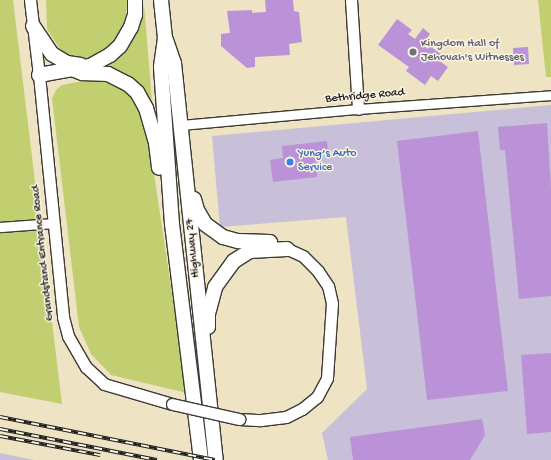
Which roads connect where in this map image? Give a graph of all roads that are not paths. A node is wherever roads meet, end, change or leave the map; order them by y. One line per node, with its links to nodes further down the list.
1 (30, 0): 5 (street, Grandstand Entrance Road)
2 (135, 0): 7 (main road)
3 (160, 0): 6 (main road, Highway 27)
4 (351, 0): 11 (street)
5 (33, 26): 7 (main road); 9 (street, Grandstand Entrance Road)
6 (165, 38): 12 (main road, Highway 27); 15 (main road, Highway 27)
7 (90, 66): 8 (main road)
8 (72, 69): 9 (main road); 15 (main road)
9 (39, 76): 14 (street, Grandstand Entrance Road)
10 (551, 94): 11 (street, Bethridge Road)
11 (358, 109): 12 (street, Bethridge Road)
12 (181, 125): 13 (main road, Highway 27)
13 (184, 149): 17 (main road); 18 (main road, Highway 27)
14 (53, 223): 16 (street); 17 (street, Grandstand Entrance Road, bridge)
15 (172, 224): 19 (main road, Highway 27)
16 (0, 227)
17 (287, 249): 18 (main road)
18 (208, 386): 20 (main road, Highway 27)
19 (201, 460)
20 (216, 460)

